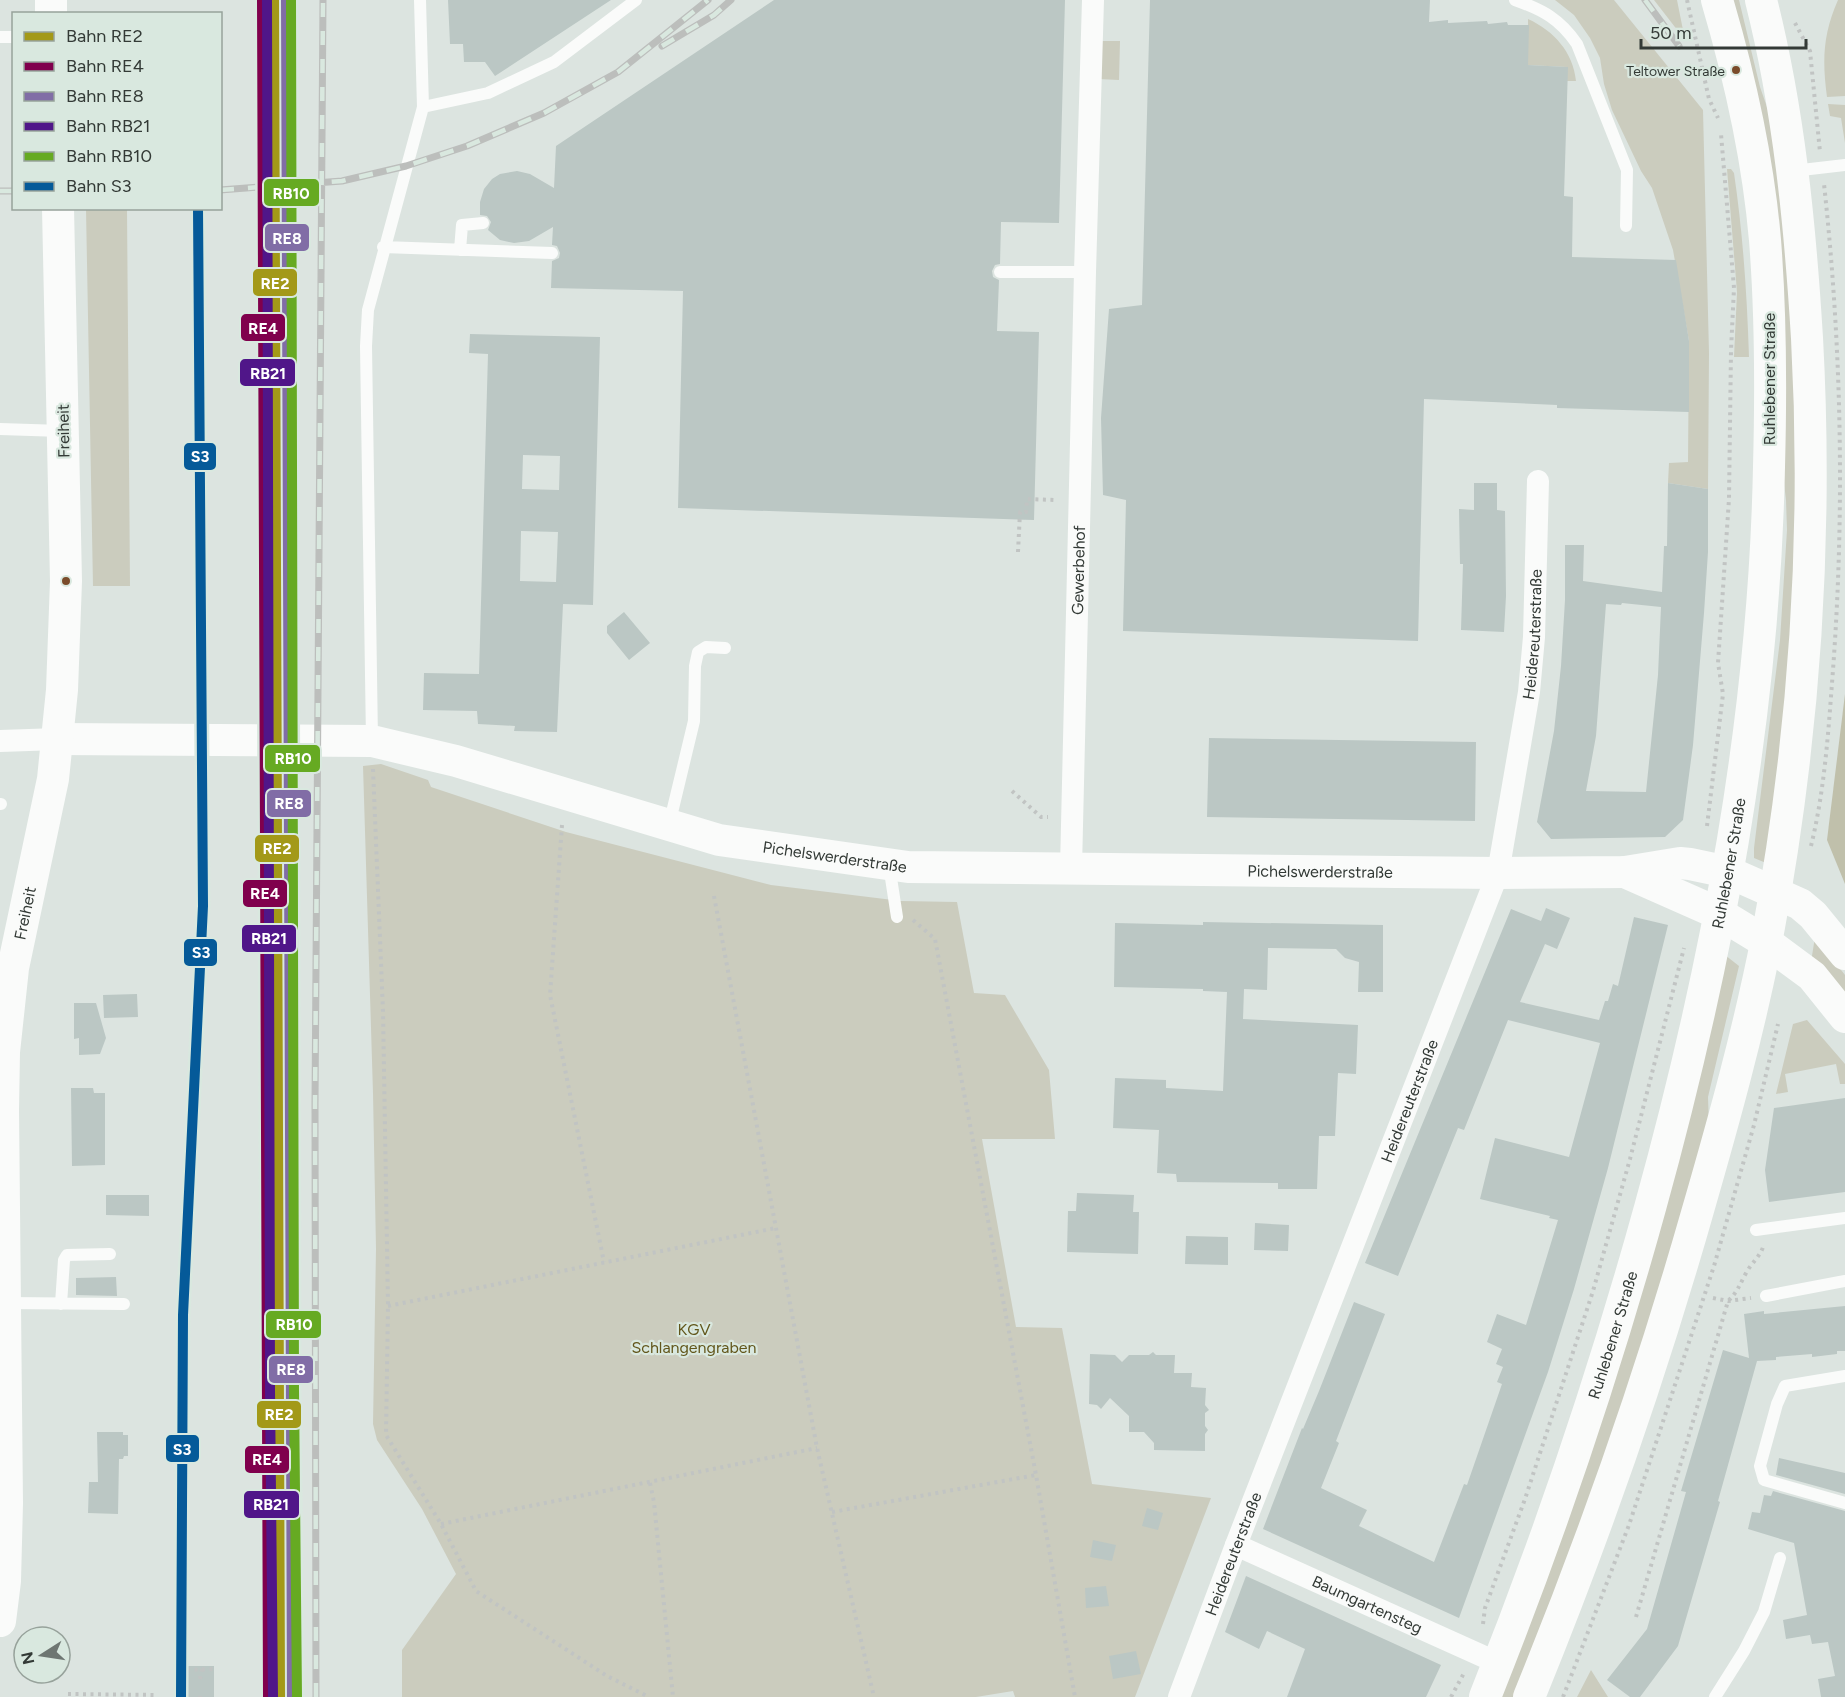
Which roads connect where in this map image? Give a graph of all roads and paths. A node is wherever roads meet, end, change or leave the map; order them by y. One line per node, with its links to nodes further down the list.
1 (420, 0): 8 (lane)
2 (636, 0): 8 (lane)
3 (1093, 0): 18 (street, Gewerbehof)
4 (1515, 0): 13 (lane)
5 (1687, 0): 32 (path)
6 (1717, 0): 36 (street, Ruhlebener Straße)
7 (1761, 0): 10 (street)
8 (423, 107): 14 (lane)
9 (1845, 165): 10 (lane)
10 (1793, 171): 38 (street)
11 (58, 210): 20 (street, Freiheit)
12 (483, 223): 15 (lane)
13 (1626, 226)
14 (383, 247): 15 (lane); 27 (lane)
15 (460, 250): 16 (lane)
16 (552, 253)
17 (1000, 272): 18 (lane)
18 (1085, 272): 34 (street, Gewerbehof)
19 (0, 429): 20 (lane)
20 (64, 431): 25 (street, Freiheit)
21 (1538, 481): 37 (street, Heidereuterstraße)
22 (1057, 500): 23 (path)
23 (1018, 552)
24 (725, 648): 31 (lane)
25 (58, 739): 26 (street); 27 (street, Pichelswerderstraße); 57 (street, Freiheit)
26 (0, 741)
27 (372, 741): 31 (street, Pichelswerderstraße); 60 (path)
28 (1012, 791): 29 (path)
29 (1048, 817)
30 (562, 825): 52 (path)
31 (669, 825): 33 (street, Pichelswerderstraße)
32 (1707, 828)
33 (889, 865): 34 (street, Pichelswerderstraße); 41 (lane)
34 (1071, 868): 37 (street, Pichelswerderstraße)
35 (1625, 872): 36 (street, Pichelswerderstraße); 37 (street, Pichelswerderstraße); 40 (street, Pichelswerderstraße)
36 (1728, 872): 38 (street, Pichelswerderstraße); 40 (street, Ruhlebener Straße)
37 (1498, 873): 68 (street, Heidereuterstraße)
38 (1775, 893): 42 (street); 44 (street, Pichelswerderstraße)
39 (714, 896): 49 (path)
40 (1720, 914): 42 (street, Pichelswerderstraße); 73 (street, Ruhlebener Straße)
41 (902, 916): 63 (path)
42 (1766, 942): 45 (street, Pichelswerderstraße); 88 (street)
43 (1684, 946): 72 (path)
44 (1845, 954)
45 (1845, 1017)
46 (1778, 1021): 47 (path)
47 (1763, 1087)
48 (1845, 1218): 50 (lane)
49 (776, 1228): 52 (path); 62 (path)
50 (1761, 1230): 56 (path)
51 (110, 1254): 58 (lane)
52 (604, 1262): 60 (path)
53 (1845, 1281): 54 (lane)
54 (1766, 1296): 56 (path)
55 (1713, 1298): 56 (path)
56 (1728, 1301): 70 (path)
57 (5, 1303): 58 (lane); 71 (street, Freiheit)
58 (61, 1304): 59 (lane)
59 (124, 1304)
60 (388, 1306): 67 (path)
61 (1845, 1376): 65 (lane)
62 (817, 1448): 64 (path); 66 (path)
63 (1036, 1475): 66 (path); 84 (path)
64 (650, 1483): 67 (path); 82 (path)
65 (1845, 1503)
66 (832, 1512): 83 (path)
67 (441, 1524): 81 (path)
68 (1236, 1545): 73 (street, Baumgartensteg); 85 (street, Heidereuterstraße)
69 (1780, 1558): 89 (lane)
70 (1636, 1617)
71 (0, 1621)
72 (1482, 1629)
73 (1498, 1663): 87 (street, Ruhlebener Straße)
74 (202, 1669): 75 (path); 76 (path); 78 (path)
75 (215, 1669)
76 (187, 1670)
77 (1465, 1671): 86 (path)
78 (200, 1679)
79 (68, 1694): 80 (path)
80 (158, 1695)
81 (649, 1697)
82 (673, 1697)
83 (874, 1697)
84 (1075, 1697)
85 (1179, 1697)
86 (1451, 1697)
87 (1485, 1697)
88 (1529, 1697)
89 (1715, 1697)

